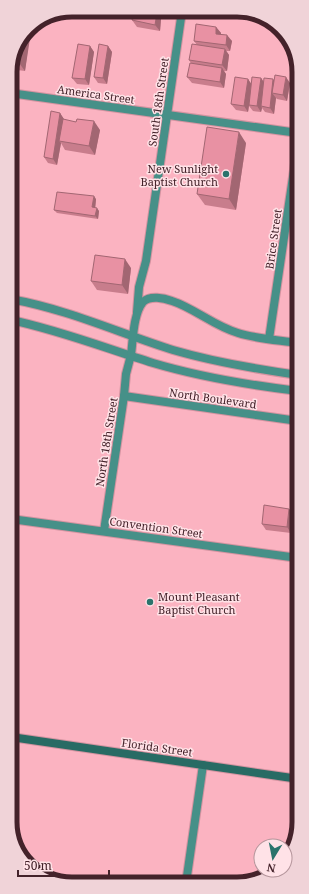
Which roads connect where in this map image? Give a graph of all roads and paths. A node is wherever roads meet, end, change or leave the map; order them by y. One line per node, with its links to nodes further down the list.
1 (181, 17): 3 (street, South 18th Street)
2 (17, 94): 3 (street, America Street)
3 (167, 115): 4 (street, America Street); 7 (street, South 18th Street)
4 (292, 132)
5 (292, 184): 10 (street, Brice Street)
6 (17, 300): 9 (street)
7 (137, 314): 9 (street); 10 (street)
8 (17, 322): 12 (street, North Boulevard)
9 (134, 336): 12 (street); 13 (street)
10 (269, 339): 11 (street)
11 (292, 342)
12 (131, 356): 14 (street, North Boulevard); 15 (street, North 18th Street)
13 (292, 374)
14 (292, 390)
15 (124, 396): 16 (street, North Boulevard); 18 (street, North 18th Street)
16 (292, 421)
17 (17, 520): 18 (street, Convention Street)
18 (104, 531): 19 (street, Convention Street)
19 (292, 557)
20 (17, 739): 21 (main road, Florida Street)
21 (203, 765): 22 (main road, Florida Street); 23 (street)
22 (292, 777)
23 (187, 877)

